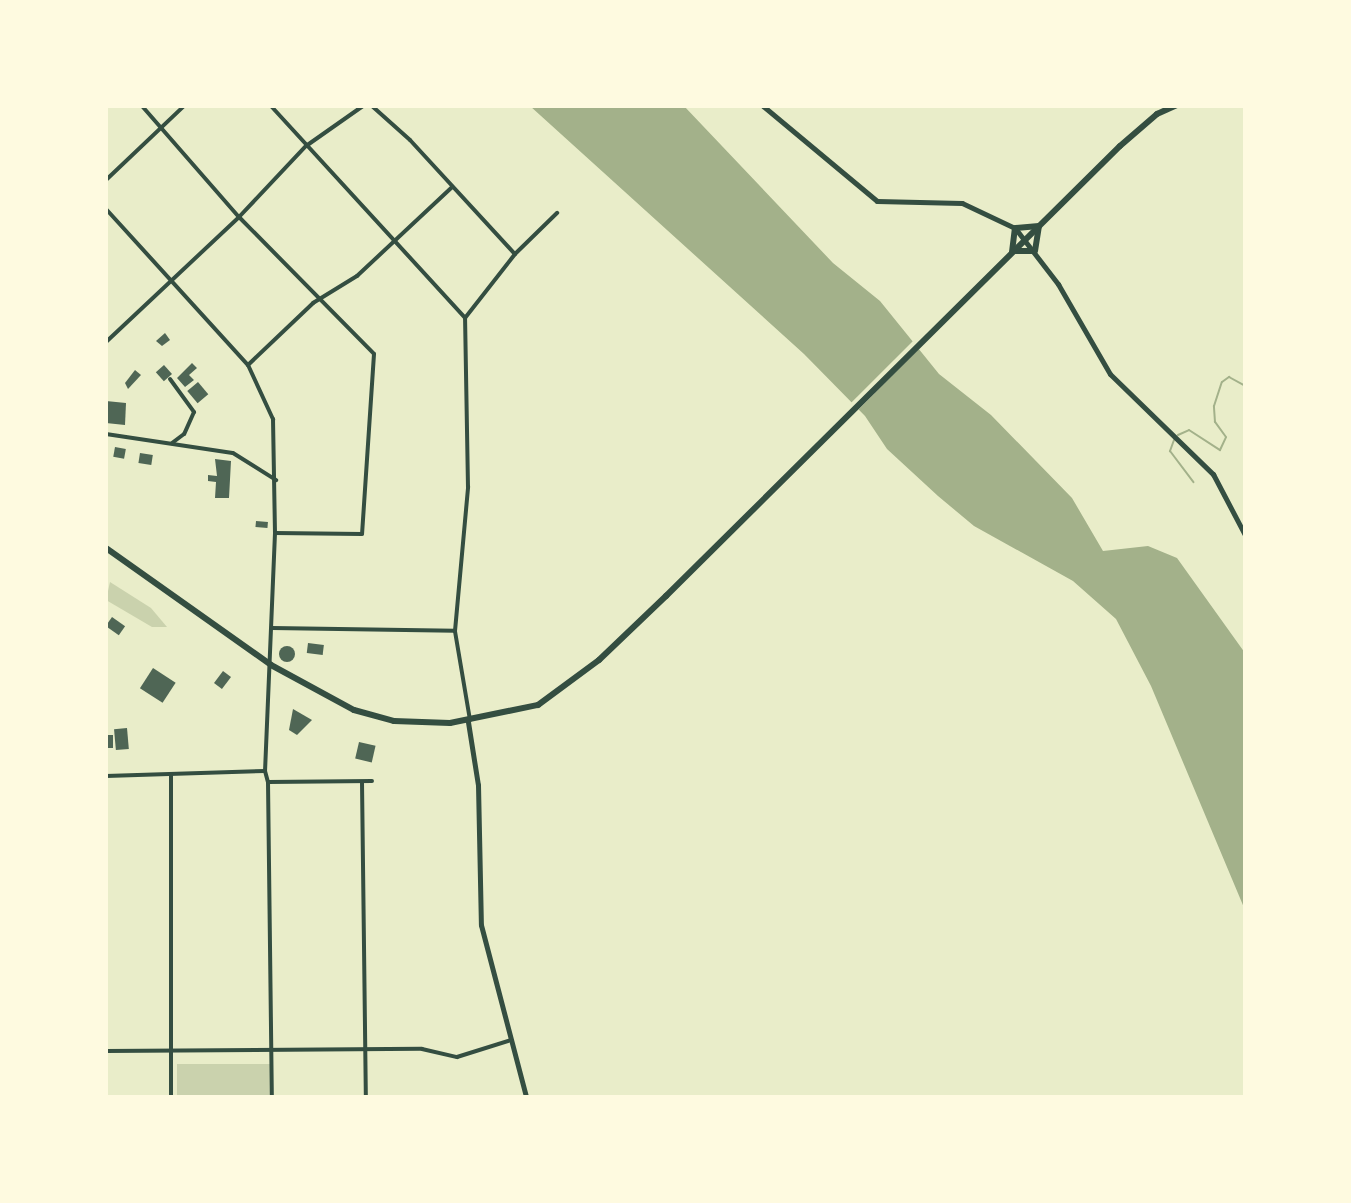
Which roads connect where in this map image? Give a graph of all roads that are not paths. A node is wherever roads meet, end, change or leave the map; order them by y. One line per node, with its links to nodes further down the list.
1 (142, 106): 8 (street)
2 (184, 106): 8 (street)
3 (271, 106): 9 (street)
4 (363, 106): 9 (street)
5 (372, 106): 11 (street)
6 (763, 106): 16 (street)
7 (1175, 106): 15 (main road)
8 (163, 126): 10 (street); 14 (street)
9 (306, 146): 14 (street); 17 (street)
10 (106, 180)
11 (452, 187): 17 (street); 21 (street)
12 (106, 209): 22 (street)
13 (557, 213): 21 (street)
14 (239, 217): 22 (street); 23 (street)
15 (1039, 225): 16 (main road); 18 (main road); 19 (main road)
16 (1016, 228): 18 (street); 20 (main road)
17 (392, 238): 23 (street); 24 (street)
18 (1026, 239): 19 (street); 20 (main road)
19 (1035, 251): 20 (main road); 32 (street)
20 (1012, 252): 37 (main road)
21 (515, 254): 24 (street)
22 (171, 280): 25 (street); 26 (street)
23 (322, 298): 26 (street); 31 (street)
24 (465, 318): 35 (street)
25 (106, 342)
26 (248, 365): 30 (street)
27 (170, 379): 29 (street)
28 (106, 434): 29 (street)
29 (170, 444): 30 (street)
30 (276, 480): 31 (street)
31 (275, 533): 34 (street)
32 (1245, 535)
33 (106, 548): 36 (main road)
34 (272, 628): 35 (street); 36 (street)
35 (455, 631): 37 (street)
36 (271, 665): 37 (main road); 38 (street)
37 (469, 722): 44 (street)
38 (265, 771): 39 (street); 42 (street)
39 (171, 775): 40 (street); 47 (street)
40 (106, 776)
41 (372, 781): 43 (street)
42 (268, 782): 43 (street); 48 (street)
43 (362, 782): 46 (street)
44 (511, 1040): 46 (street); 52 (street)
45 (106, 1051): 47 (street)
46 (366, 1051): 48 (street); 51 (street)
47 (172, 1052): 48 (street); 49 (street)
48 (273, 1053): 50 (street)
49 (171, 1097)
50 (272, 1097)
51 (366, 1097)
52 (526, 1097)

